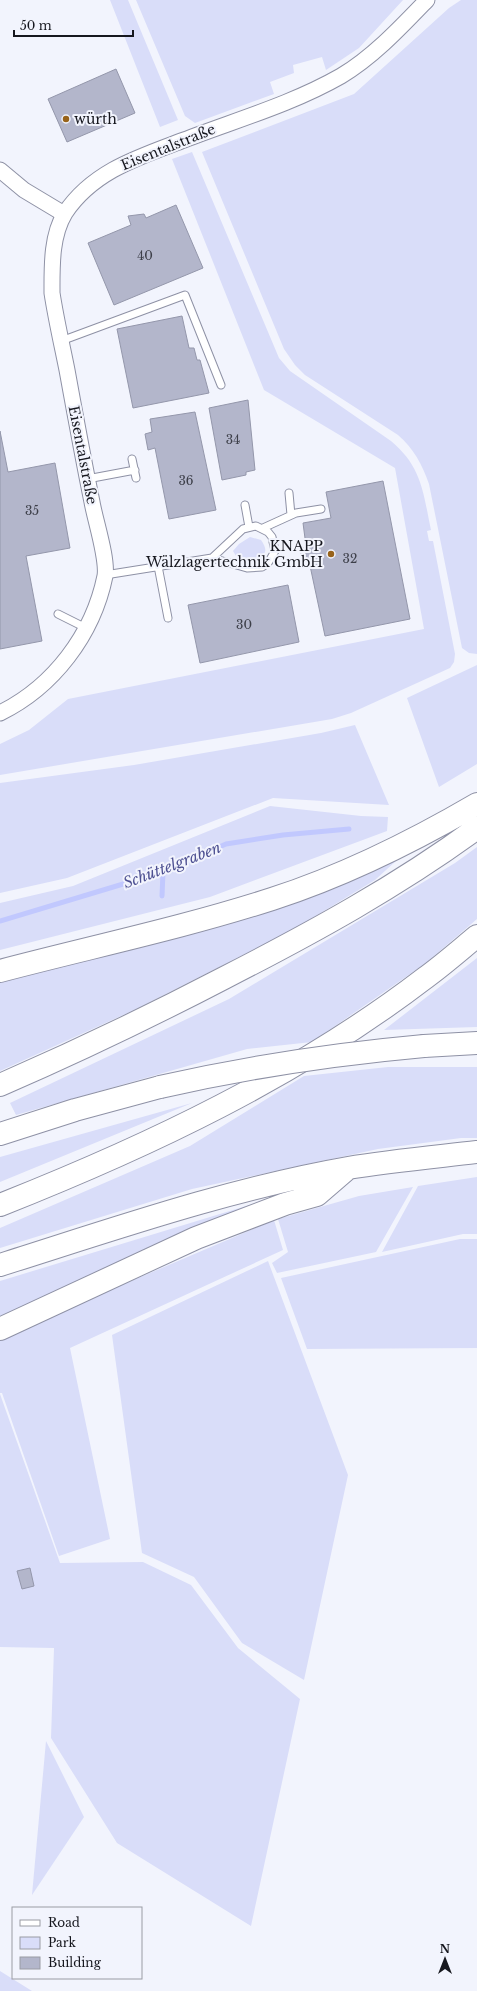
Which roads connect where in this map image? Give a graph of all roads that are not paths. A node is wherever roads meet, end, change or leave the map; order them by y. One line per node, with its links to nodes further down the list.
1 (427, 0): 3 (street, Eisentalstraße)
2 (0, 170): 3 (street)
3 (64, 214): 4 (street, Eisentalstraße)
4 (61, 341): 5 (lane); 9 (street, Eisentalstraße)
5 (221, 385)
6 (132, 459): 7 (lane)
7 (135, 470): 8 (lane); 9 (lane)
8 (136, 478)
9 (87, 479): 18 (street, Eisentalstraße)
10 (289, 493): 13 (lane)
11 (245, 505): 14 (lane)
12 (321, 509): 13 (lane)
13 (291, 516): 15 (lane)
14 (249, 527): 15 (lane); 16 (lane)
15 (262, 528): 16 (lane)
16 (212, 558): 17 (lane)
17 (158, 566): 18 (lane); 20 (lane)
18 (105, 575): 21 (street, Eisentalstraße)
19 (58, 614): 21 (lane)
20 (168, 618)
21 (86, 628): 22 (street, Eisentalstraße)
22 (0, 713)
23 (477, 804): 26 (highway)
24 (477, 828): 28 (highway)
25 (477, 936): 32 (highway)
26 (0, 971)
27 (477, 1043): 29 (highway, bridge)
28 (0, 1085)
29 (0, 1134)
30 (477, 1152): 31 (highway)
31 (347, 1168): 33 (highway); 34 (highway)
32 (0, 1205)
33 (0, 1265)
34 (0, 1329)

